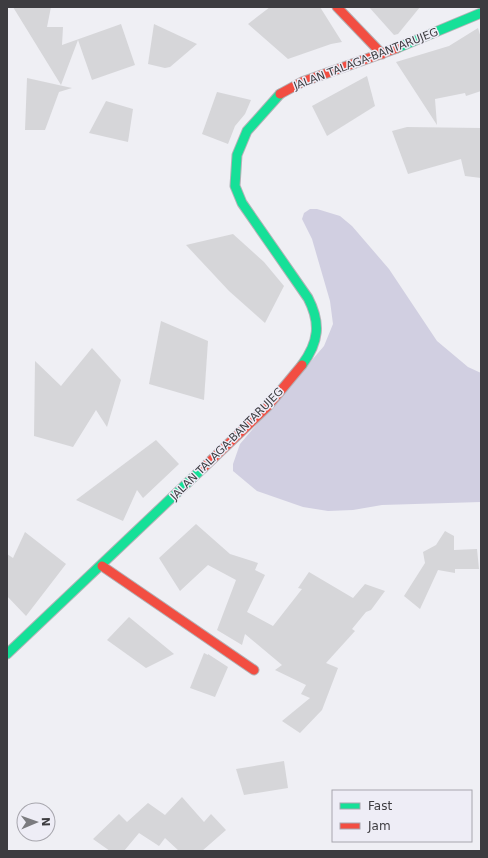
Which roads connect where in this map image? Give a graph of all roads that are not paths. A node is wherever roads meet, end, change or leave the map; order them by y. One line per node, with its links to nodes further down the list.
1 (337, 7): 3 (main road)
2 (481, 13): 3 (main road, JALAN TALAGA-BANTARUJEG)
3 (382, 54): 4 (main road, JALAN TALAGA-BANTARUJEG)
4 (102, 566): 5 (main road, JALAN TALAGA-BANTARUJEG); 6 (main road)
5 (7, 654)
6 (254, 670)

